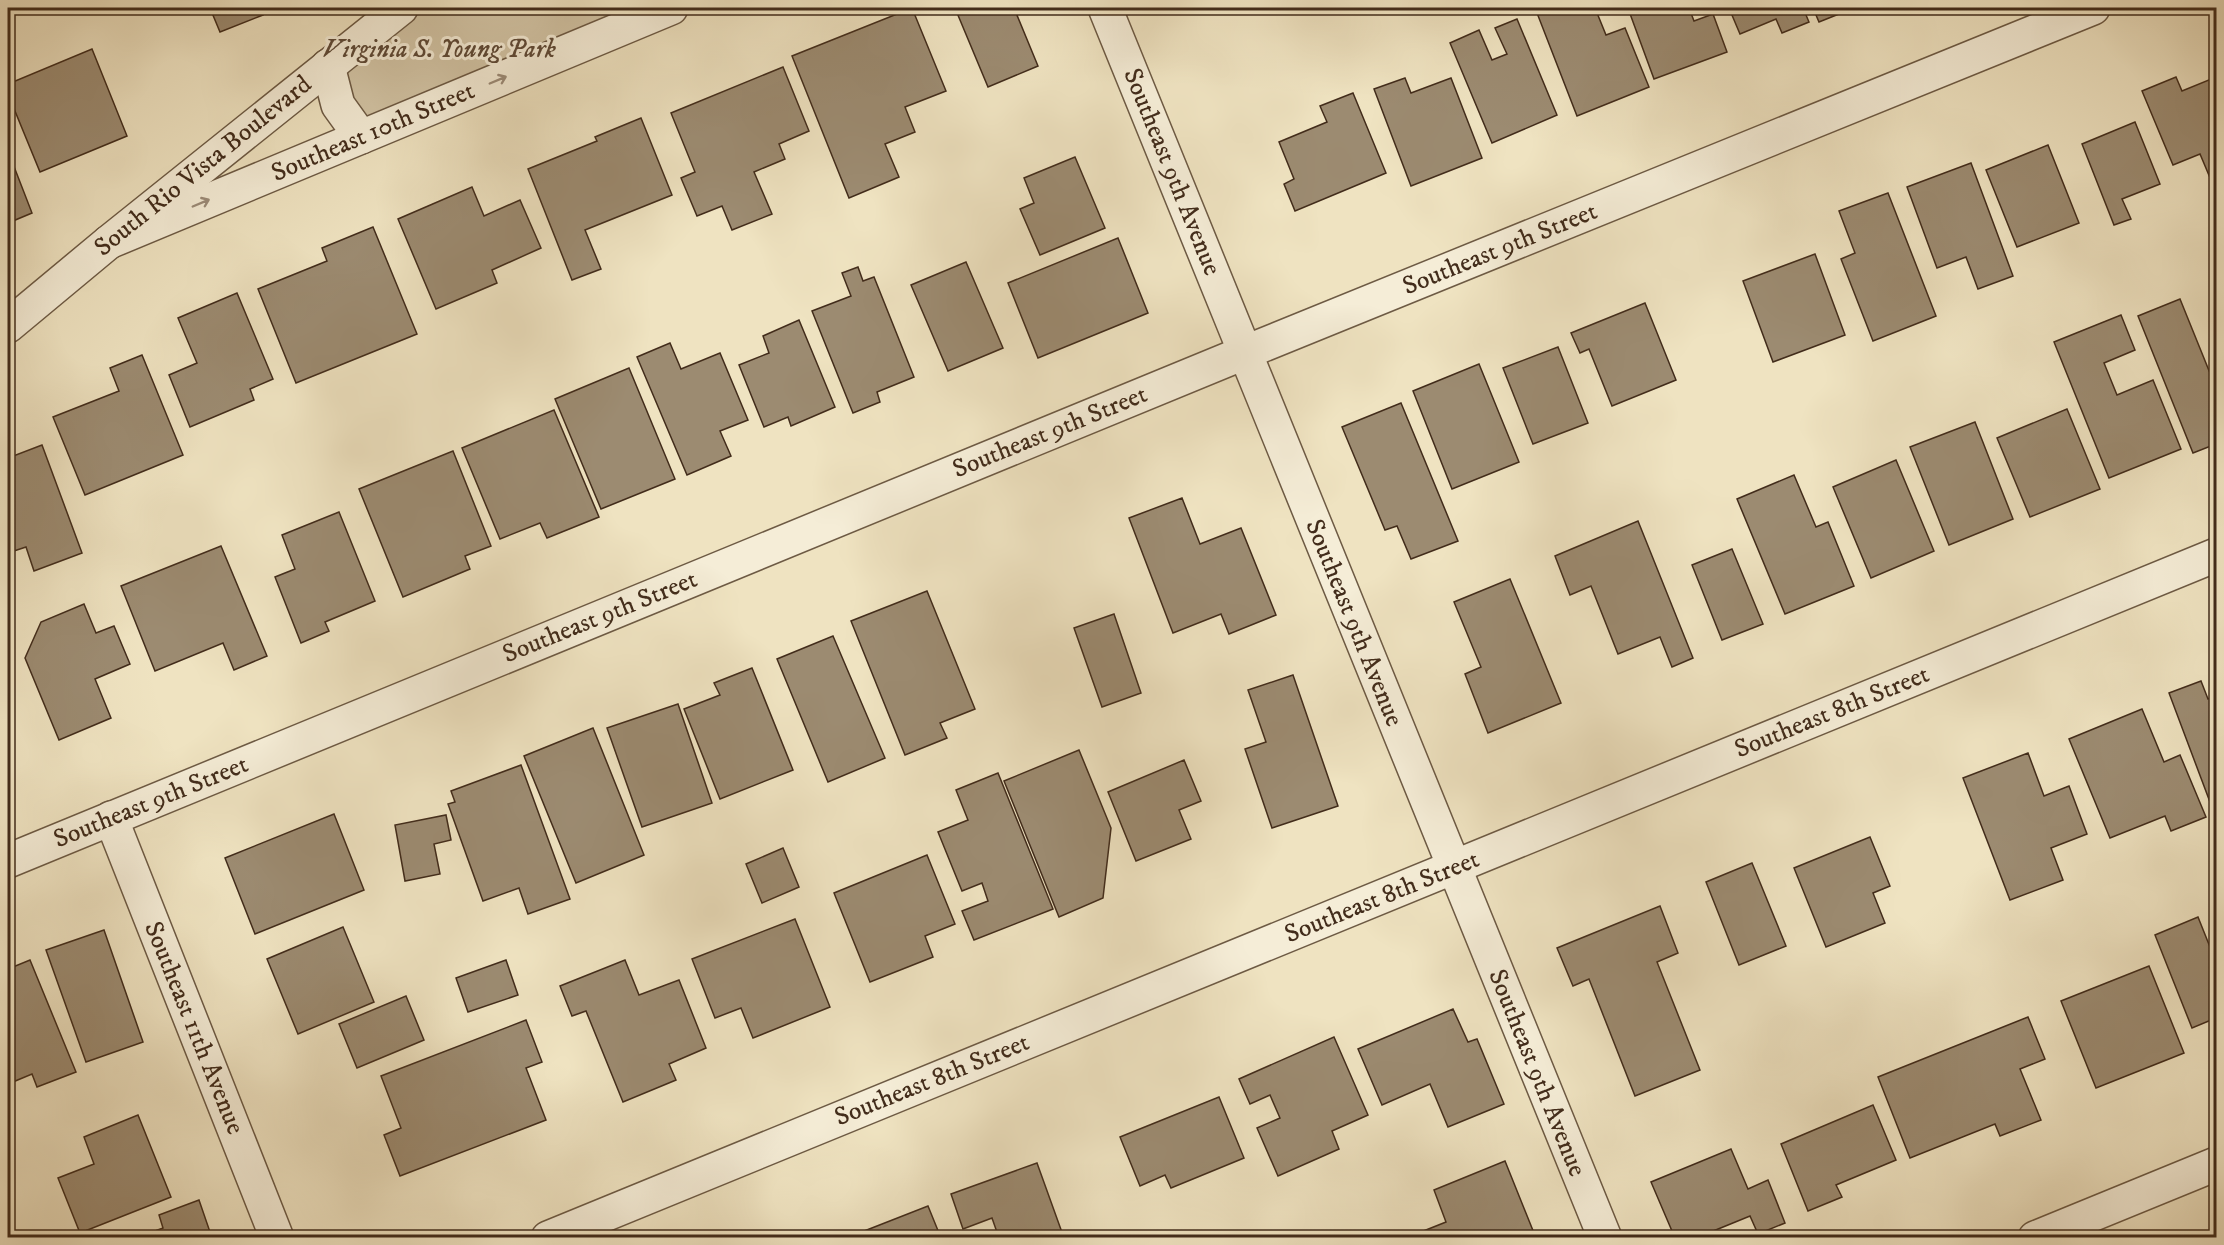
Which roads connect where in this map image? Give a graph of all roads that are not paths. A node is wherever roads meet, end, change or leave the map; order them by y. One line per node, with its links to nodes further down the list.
1 (401, 8): 5 (street, South Rio Vista Boulevard)
2 (671, 8): 6 (street, Southeast 10th Street, one-way to 2)
3 (1105, 8): 9 (street, Southeast 9th Avenue)
4 (2093, 8): 9 (street, Southeast 9th Street)
5 (328, 66): 6 (street); 7 (street, South Rio Vista Boulevard)
6 (361, 137): 7 (street, Southeast 10th Street, one-way to 6)
7 (109, 242): 8 (street, South Rio Vista Boulevard)
8 (8, 326)
9 (1246, 352): 11 (street, Southeast 9th Street); 13 (street, Southeast 9th Avenue)
10 (2217, 555): 13 (street, Southeast 8th Street)
11 (111, 818): 12 (street, Southeast 9th Street); 15 (street, Southeast 11th Avenue)
12 (8, 861)
13 (1453, 868): 16 (street, Southeast 8th Street); 17 (street, Southeast 9th Avenue)
14 (2217, 1164): 18 (street)
15 (277, 1238)
16 (548, 1238)
17 (1605, 1238)
18 (2035, 1238)

